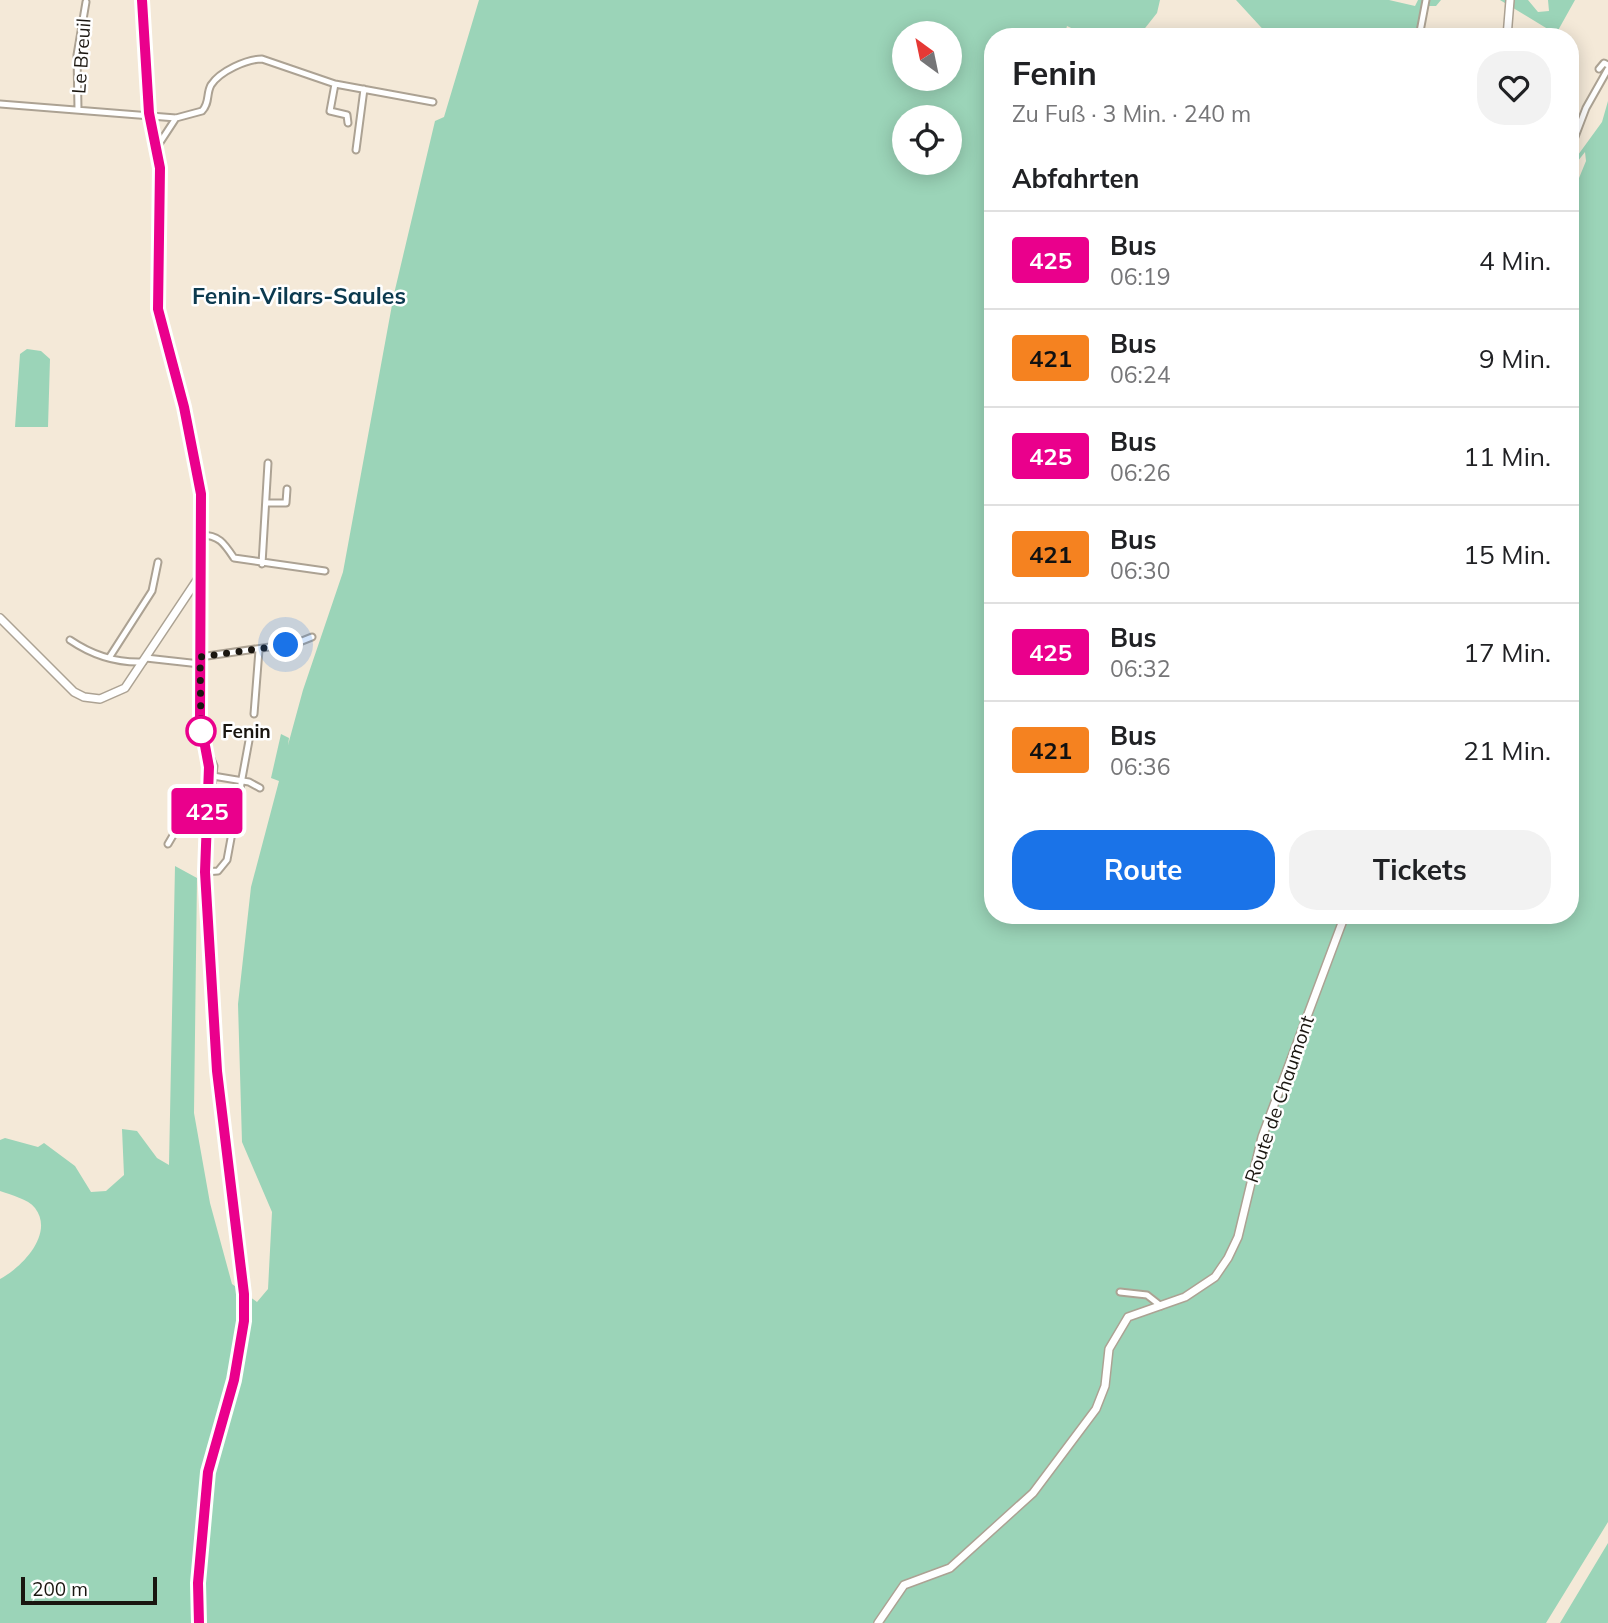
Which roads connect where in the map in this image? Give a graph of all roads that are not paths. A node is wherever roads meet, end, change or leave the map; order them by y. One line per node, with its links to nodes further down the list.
1 (1426, 0): 5 (street)
2 (1510, 0): 6 (street)
3 (86, 2): 13 (street, Le Breuil)
4 (142, 4): 14 (street)
5 (1421, 28)
6 (1508, 28)
7 (1608, 67): 8 (street); 17 (street)
8 (1599, 69)
9 (335, 84): 10 (street); 15 (street); 16 (street)
10 (365, 89): 11 (street); 19 (street)
11 (433, 102)
12 (0, 104): 13 (street)
13 (78, 109): 14 (street)
14 (150, 118): 15 (street); 18 (street)
15 (176, 118): 18 (street)
16 (348, 122)
17 (1579, 126)
18 (157, 147): 23 (street)
19 (356, 150)
20 (268, 463): 22 (street)
21 (287, 489): 22 (street)
22 (266, 503): 25 (street)
23 (201, 535): 25 (street); 27 (street)
24 (158, 562): 34 (street)
25 (262, 564): 26 (street)
26 (325, 571)
27 (199, 578): 28 (street); 29 (street)
28 (189, 594): 29 (street); 35 (street)
29 (198, 597): 36 (street)
30 (0, 618): 35 (street)
31 (312, 637): 33 (street)
32 (70, 640): 34 (street)
33 (259, 650): 36 (street); 37 (street)
34 (109, 658): 35 (street)
35 (144, 660): 36 (street)
36 (200, 660): 39 (street)
37 (254, 713)
38 (250, 735): 41 (street)
39 (205, 750): 40 (street); 43 (street)
40 (214, 776): 41 (street); 44 (street)
41 (239, 780): 42 (street); 46 (street)
42 (260, 788)
43 (208, 791): 44 (street); 45 (street)
44 (207, 801): 46 (street)
45 (168, 844)
46 (205, 872): 50 (street)
47 (1342, 924): 49 (street, Route de Chaumont)
48 (1120, 1292): 49 (street)
49 (1161, 1306): 51 (street, Route de Chaumont)
50 (199, 1623)
51 (878, 1623)

